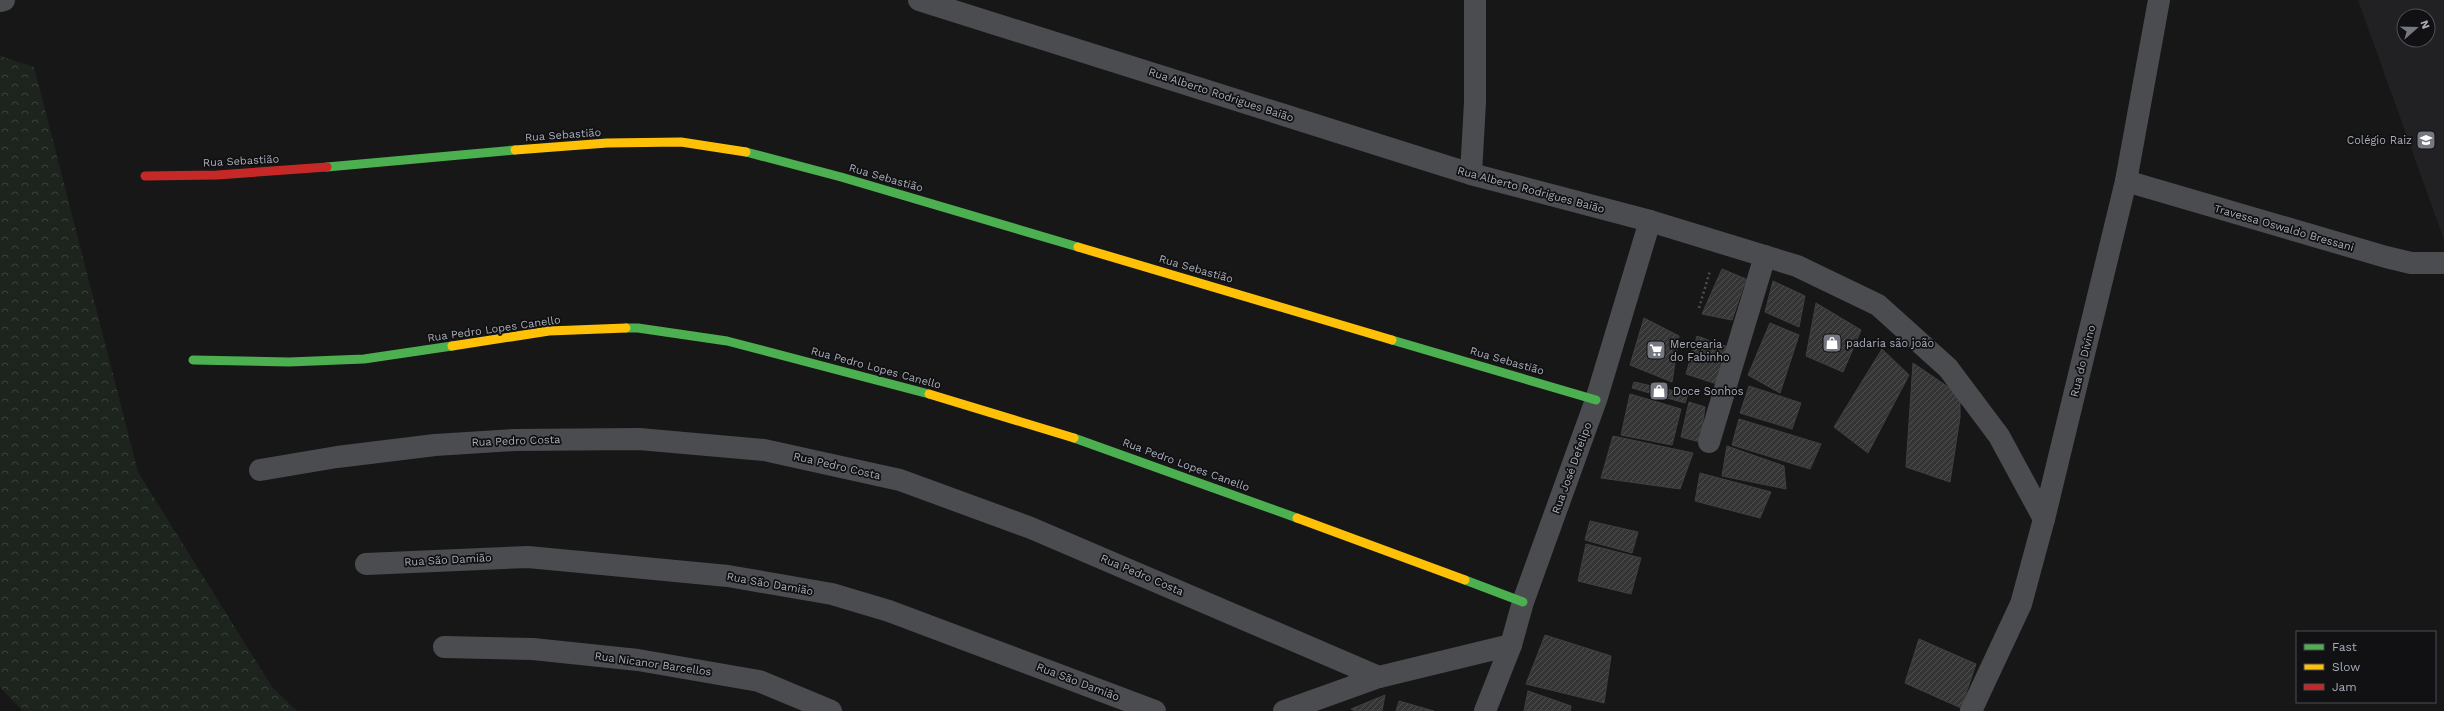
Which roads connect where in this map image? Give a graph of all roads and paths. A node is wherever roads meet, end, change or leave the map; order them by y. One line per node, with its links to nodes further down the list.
1 (0, 0): 2 (street)
2 (4, 0)
3 (919, 0): 6 (street, Rua Alberto Rodrigues Baião)
4 (1475, 0): 6 (street)
5 (2159, 0): 8 (street, Rua do Divino)
6 (1471, 174): 9 (street, Rua Alberto Rodrigues Baião)
7 (145, 176): 15 (street, Rua Sebastião)
8 (2126, 181): 12 (street, Travessa Oswaldo Bressani); 18 (street, Rua do Divino)
9 (1650, 221): 10 (street, Rua Alberto Rodrigues Baião); 15 (street, Rua José Defelipo)
10 (1719, 242): 11 (street, Rua Alberto Rodrigues Baião); 13 (path)
11 (1765, 256): 16 (street); 18 (street, Rua Alberto Rodrigues Baião)
12 (2444, 263)
13 (1699, 308)
14 (193, 360): 20 (street, Rua Pedro Lopes Canello)
15 (1596, 400): 20 (street, Rua José Defelipo)
16 (1709, 442)
17 (260, 470): 23 (street, Rua Pedro Costa)
18 (2044, 519): 29 (street, Rua do Divino)
19 (366, 564): 26 (street, Rua São Damião)
20 (1523, 602): 21 (street, Rua José Defelipo)
21 (1511, 645): 23 (street); 28 (street, Rua José Defelipo)
22 (444, 647): 25 (street, Rua Nicanor Barcellos)
23 (1379, 677): 24 (street)
24 (1334, 701): 27 (street)
25 (831, 711)
26 (1155, 711)
27 (1284, 711)
28 (1486, 711)
29 (1971, 711)

